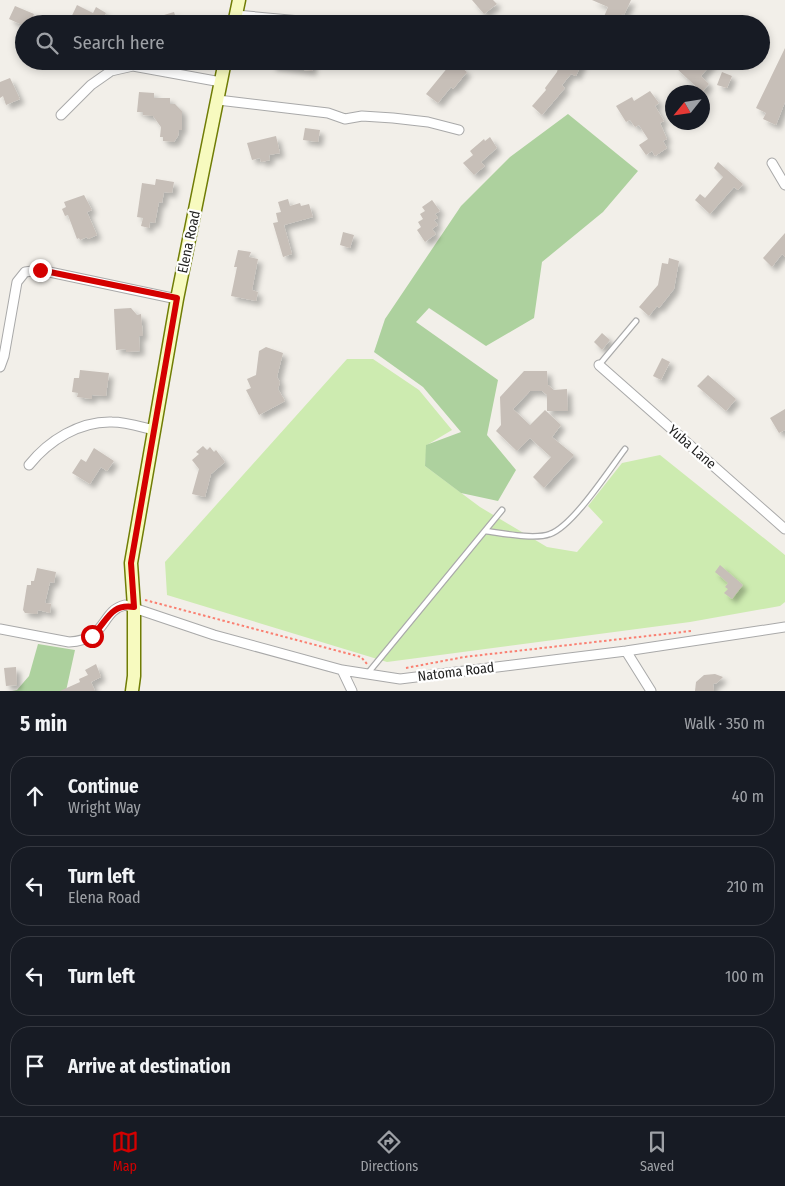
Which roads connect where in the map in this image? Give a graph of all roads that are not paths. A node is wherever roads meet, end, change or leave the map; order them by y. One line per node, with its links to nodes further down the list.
1 (239, 0): 2 (street)
2 (236, 15)
3 (118, 70): 8 (street)
4 (155, 70): 6 (street)
5 (223, 70): 6 (street, Elena Road)
6 (220, 82): 7 (street, Elena Road)
7 (218, 100): 9 (street); 12 (street, Elena Road)
8 (61, 115)
9 (459, 130)
10 (772, 163): 11 (street)
11 (785, 185)
12 (177, 298): 15 (street); 16 (street, Elena Road)
13 (636, 321): 14 (lane)
14 (599, 365): 20 (street, Yuba Lane)
15 (0, 367)
16 (154, 430): 18 (street); 22 (street, Elena Road)
17 (625, 449): 21 (lane)
18 (29, 465)
19 (502, 510): 21 (lane)
20 (785, 529)
21 (485, 531): 27 (lane)
22 (137, 603): 24 (street); 26 (street, Natoma Road); 28 (street, Elena Road)
23 (785, 627): 25 (street, Natoma Road)
24 (0, 629)
25 (626, 651): 27 (street, Natoma Road); 30 (street)
26 (342, 670): 27 (street, Natoma Road); 29 (street)
27 (370, 672)
28 (132, 691)
29 (352, 691)
30 (651, 691)

